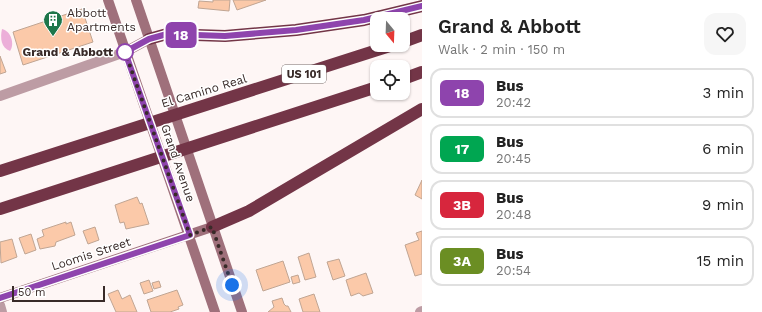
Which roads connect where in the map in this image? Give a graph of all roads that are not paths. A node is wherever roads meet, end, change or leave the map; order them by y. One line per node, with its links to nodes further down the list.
1 (108, 0): 7 (street, Grand Avenue)
2 (136, 0): 5 (street, Grand Avenue)
3 (422, 6): 5 (highway)
4 (422, 35): 6 (highway)
5 (149, 39): 7 (street); 16 (street, Grand Avenue)
6 (410, 39)
7 (125, 52): 12 (street); 17 (street, Grand Avenue)
8 (371, 52): 14 (highway, El Camino Real / US 101)
9 (422, 72): 10 (highway)
10 (410, 76)
11 (370, 89): 15 (highway)
12 (0, 96)
13 (422, 109): 16 (highway)
14 (0, 171)
15 (0, 209)
16 (212, 227): 17 (street, Loomis Street); 22 (street, Grand Avenue)
17 (190, 235): 18 (street, Loomis Street); 21 (street, Grand Avenue)
18 (0, 298)
19 (0, 305): 20 (street)
20 (2, 312)
21 (215, 312)
22 (242, 312)

